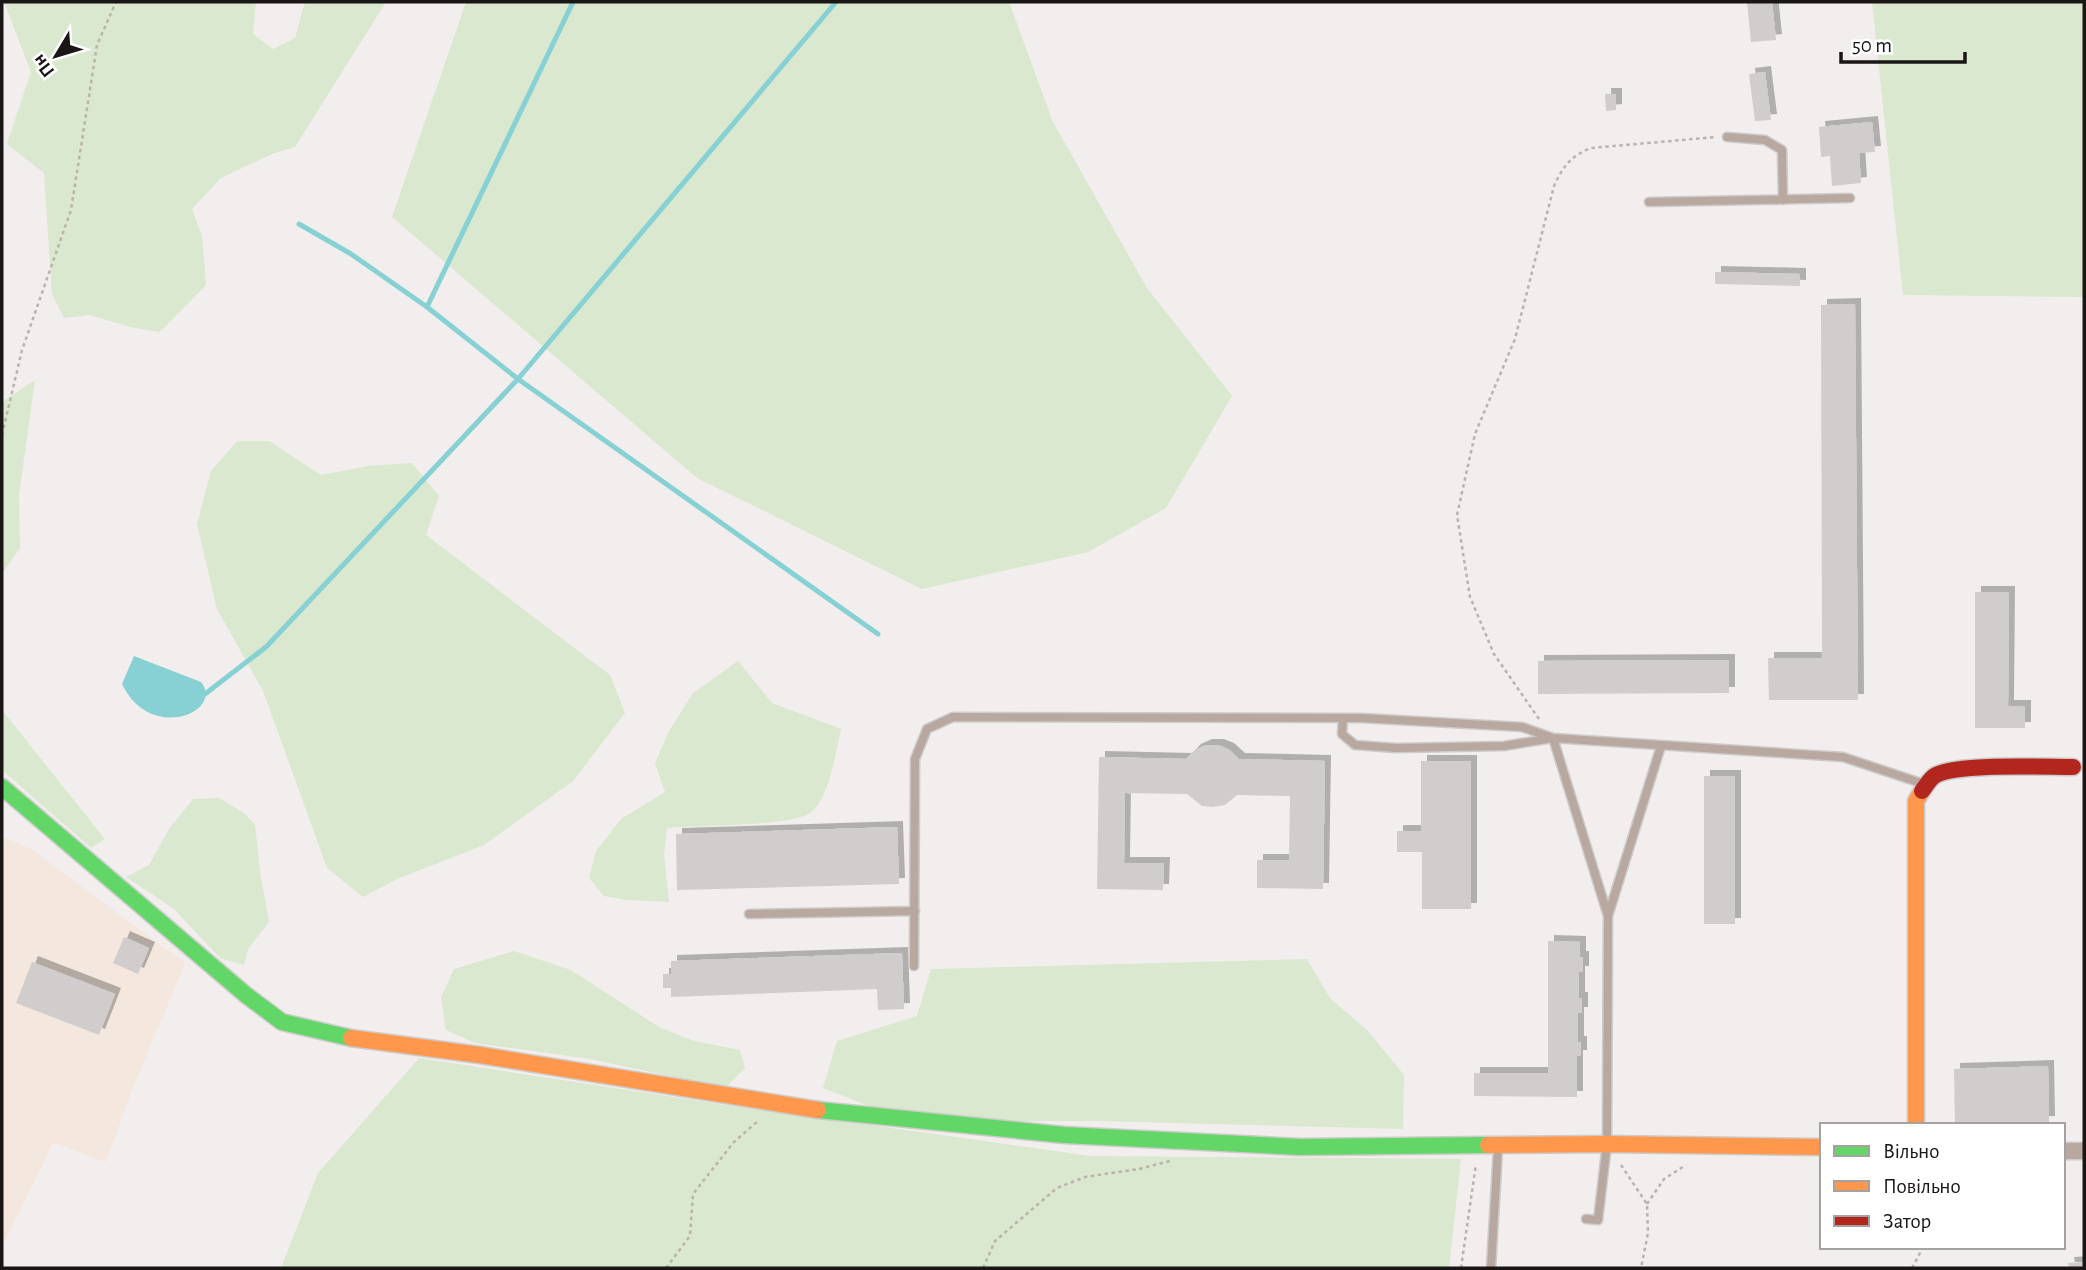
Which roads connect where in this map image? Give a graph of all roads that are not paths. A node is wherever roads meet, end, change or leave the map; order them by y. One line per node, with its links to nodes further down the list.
1 (1727, 136): 3 (lane)
2 (1850, 198): 3 (lane)
3 (1783, 200): 4 (lane)
4 (1649, 202)
5 (1342, 718): 6 (lane); 6 (lane); 11 (lane)
6 (1553, 738): 7 (lane); 13 (lane)
7 (1661, 746): 9 (lane); 13 (lane)
8 (2073, 767): 9 (street)
9 (1926, 785): 15 (street)
10 (2, 787): 17 (street)
11 (915, 911): 12 (lane); 14 (lane)
12 (748, 914)
13 (1608, 916): 16 (lane)
14 (915, 966)
15 (1916, 1123)
16 (1607, 1144): 17 (street); 18 (street); 21 (lane)
17 (1498, 1146): 22 (lane)
18 (1820, 1147)
19 (2065, 1151): 20 (street)
20 (2084, 1151)
21 (1586, 1219)
22 (1492, 1255): 23 (lane); 24 (lane)
23 (1484, 1268)
24 (1491, 1268)

